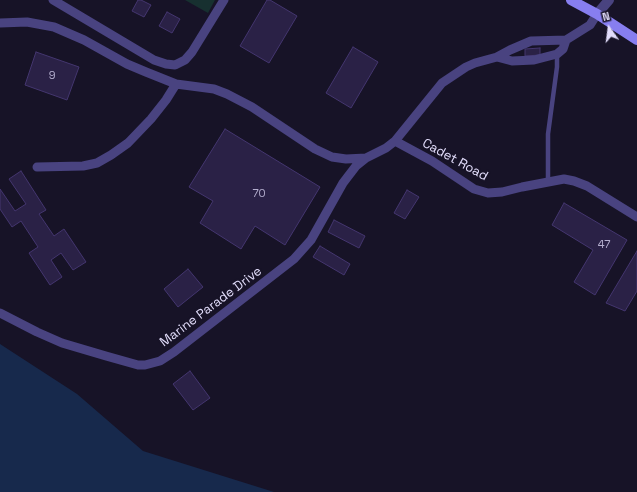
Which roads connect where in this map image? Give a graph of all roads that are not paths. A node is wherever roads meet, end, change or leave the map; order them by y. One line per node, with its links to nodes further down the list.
1 (54, 0): 2 (street)
2 (224, 0)
3 (570, 0): 5 (main road)
4 (609, 0): 5 (street)
5 (597, 14): 7 (street); 8 (main road)
6 (0, 23): 11 (street, Marine Parade Drive)
7 (566, 40): 9 (street); 10 (street, Marine Parade Drive)
8 (637, 40)
9 (557, 54): 10 (street, Marine Parade Drive); 15 (lane)
10 (497, 57): 12 (street, Marine Parade Drive)
11 (176, 84): 13 (street, Marine Parade Drive); 14 (street)
12 (395, 141): 13 (street, Marine Parade Drive); 15 (street, Cadet Road)
13 (366, 158): 17 (street, Marine Parade Drive)
14 (37, 167)
15 (548, 181): 16 (street, Cadet Road)
16 (637, 217)
17 (0, 313)

